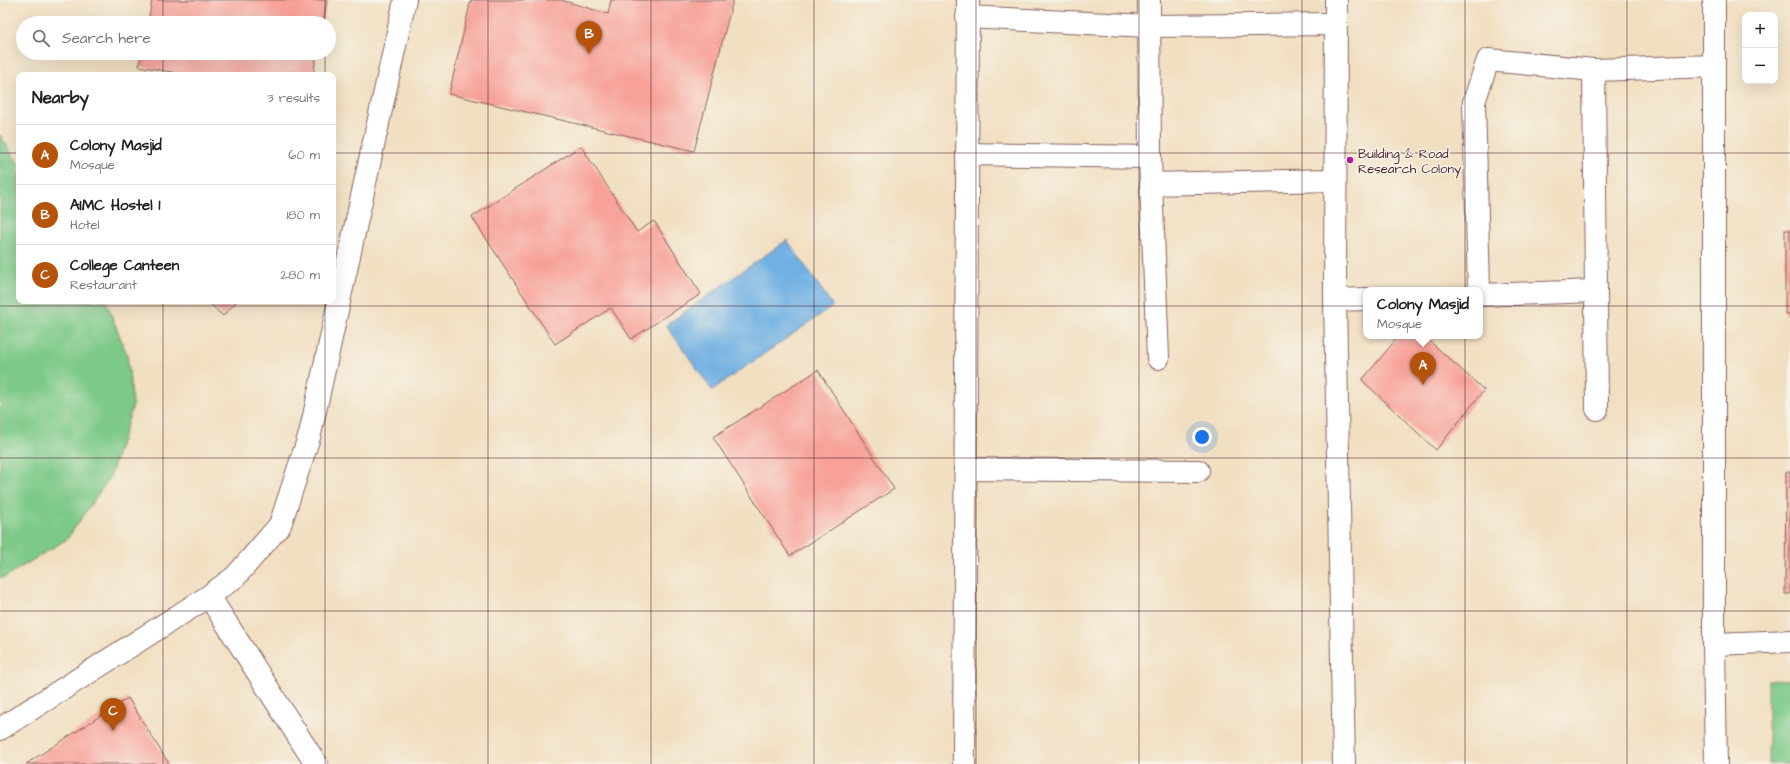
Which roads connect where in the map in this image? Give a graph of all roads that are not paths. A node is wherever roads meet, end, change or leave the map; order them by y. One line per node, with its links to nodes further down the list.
1 (405, 0): 23 (street)
2 (1149, 0): 7 (street)
3 (1336, 0): 6 (street)
4 (1714, 0): 8 (street)
5 (967, 8): 7 (street); 10 (street)
6 (1336, 24): 7 (street); 12 (street)
7 (1149, 26): 11 (street)
8 (1714, 66): 9 (street); 25 (street)
9 (1594, 70): 14 (street); 15 (street)
10 (967, 154): 11 (street); 21 (street)
11 (1150, 157): 13 (street)
12 (1335, 180): 13 (street); 18 (street)
13 (1151, 184): 19 (street)
14 (1479, 287)
15 (1596, 291): 16 (street); 20 (street)
16 (1483, 295)
17 (1363, 299): 18 (street)
18 (1335, 300): 29 (street)
19 (1158, 358)
20 (1597, 408)
21 (965, 469): 22 (street); 28 (street)
22 (1198, 470)
23 (209, 596): 26 (street); 27 (street)
24 (1790, 641): 25 (street)
25 (1714, 644): 30 (street)
26 (0, 729)
27 (316, 764)
28 (964, 764)
29 (1344, 764)
30 (1716, 764)

